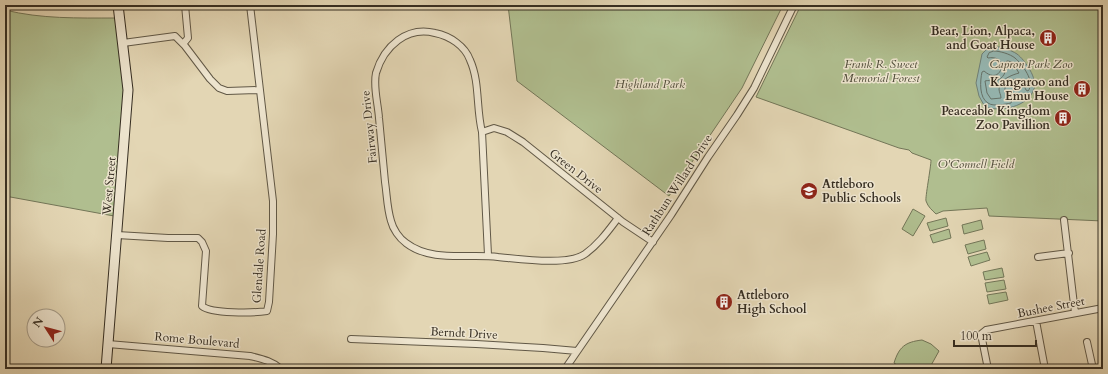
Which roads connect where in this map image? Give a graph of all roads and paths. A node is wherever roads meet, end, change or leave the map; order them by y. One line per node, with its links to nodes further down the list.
1 (118, 5): 5 (main road, West Street)
2 (185, 5): 6 (street)
3 (250, 5): 7 (street, Glendale Road)
4 (794, 5): 12 (street, Rathbun Willard Drive)
5 (123, 43): 6 (street); 11 (main road, West Street)
6 (182, 44): 7 (street)
7 (260, 90): 11 (street, Glendale Road)
8 (482, 132): 9 (street, Green Drive); 14 (street, Fairway Drive); 14 (street, Fairway Drive)
9 (618, 218): 12 (street, Green Drive); 14 (street, Fairway Drive)
10 (1064, 220): 13 (street)
11 (117, 235): 21 (main road, West Street)
12 (653, 242): 22 (street, Rathbun Willard Drive)
13 (1069, 253): 15 (street); 17 (street)
14 (488, 255)
15 (1038, 257)
16 (1103, 308): 17 (street, Bushee Street)
17 (1075, 313): 18 (street, Bushee Street)
18 (1036, 321): 26 (street, Bushee Street); 27 (street)
19 (350, 339): 22 (street, Berndt Drive)
20 (1087, 342): 28 (street)
21 (108, 344): 23 (main road, West Street); 24 (street, Rome Boulevard)
22 (577, 351): 25 (street, Rathbun Willard Drive)
23 (106, 369)
24 (281, 369)
25 (565, 369)
26 (988, 369)
27 (1045, 369)
28 (1093, 369)

